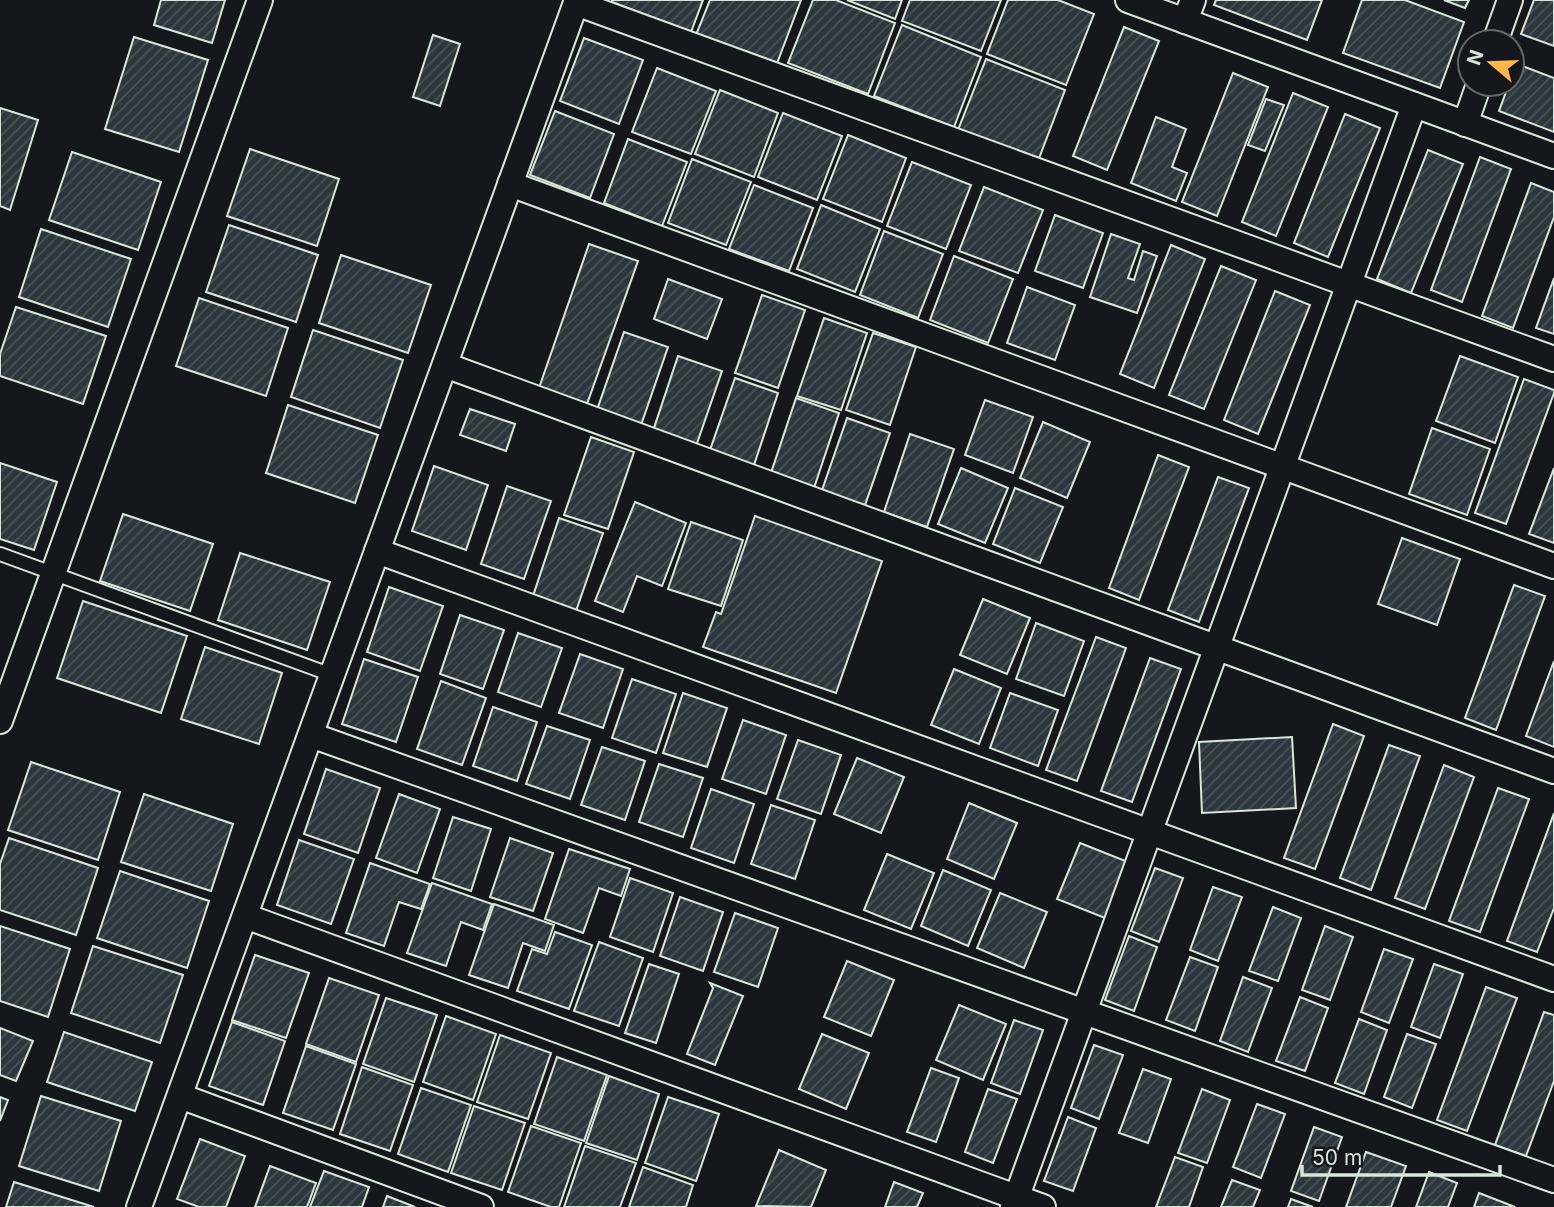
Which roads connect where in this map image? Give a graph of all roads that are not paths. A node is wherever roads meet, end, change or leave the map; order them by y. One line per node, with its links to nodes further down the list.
1 (260, 0): 19 (street)
2 (1128, 0): 5 (street)
3 (1510, 0): 6 (street)
4 (577, 1): 11 (street); 12 (street)
5 (1189, 10): 8 (street)
6 (1500, 28)
7 (1474, 98): 9 (street)
8 (1414, 105): 9 (street); 12 (street)
9 (1465, 124): 10 (street)
10 (1554, 156)
11 (510, 184): 14 (street); 15 (street)
12 (1348, 284): 13 (street); 15 (street)
13 (1554, 359)
14 (445, 365): 16 (street); 20 (street)
15 (1282, 467): 18 (street); 20 (street)
16 (377, 551): 21 (street); 25 (street)
17 (0, 554): 19 (lane)
18 (1554, 566)
19 (53, 573): 21 (lane); 22 (street)
20 (1216, 648): 24 (street); 25 (street)
21 (332, 675): 23 (street)
22 (0, 721)
23 (311, 735): 26 (street); 28 (street)
24 (1554, 771)
25 (1149, 832): 27 (street); 28 (street)
26 (245, 916): 29 (street); 31 (street)
27 (1554, 979)
28 (1084, 1012): 30 (street); 31 (street)
29 (180, 1096): 32 (street); 33 (street)
30 (1554, 1180)
31 (1015, 1202): 34 (street)
32 (139, 1207)
33 (481, 1207)
34 (1043, 1207)

